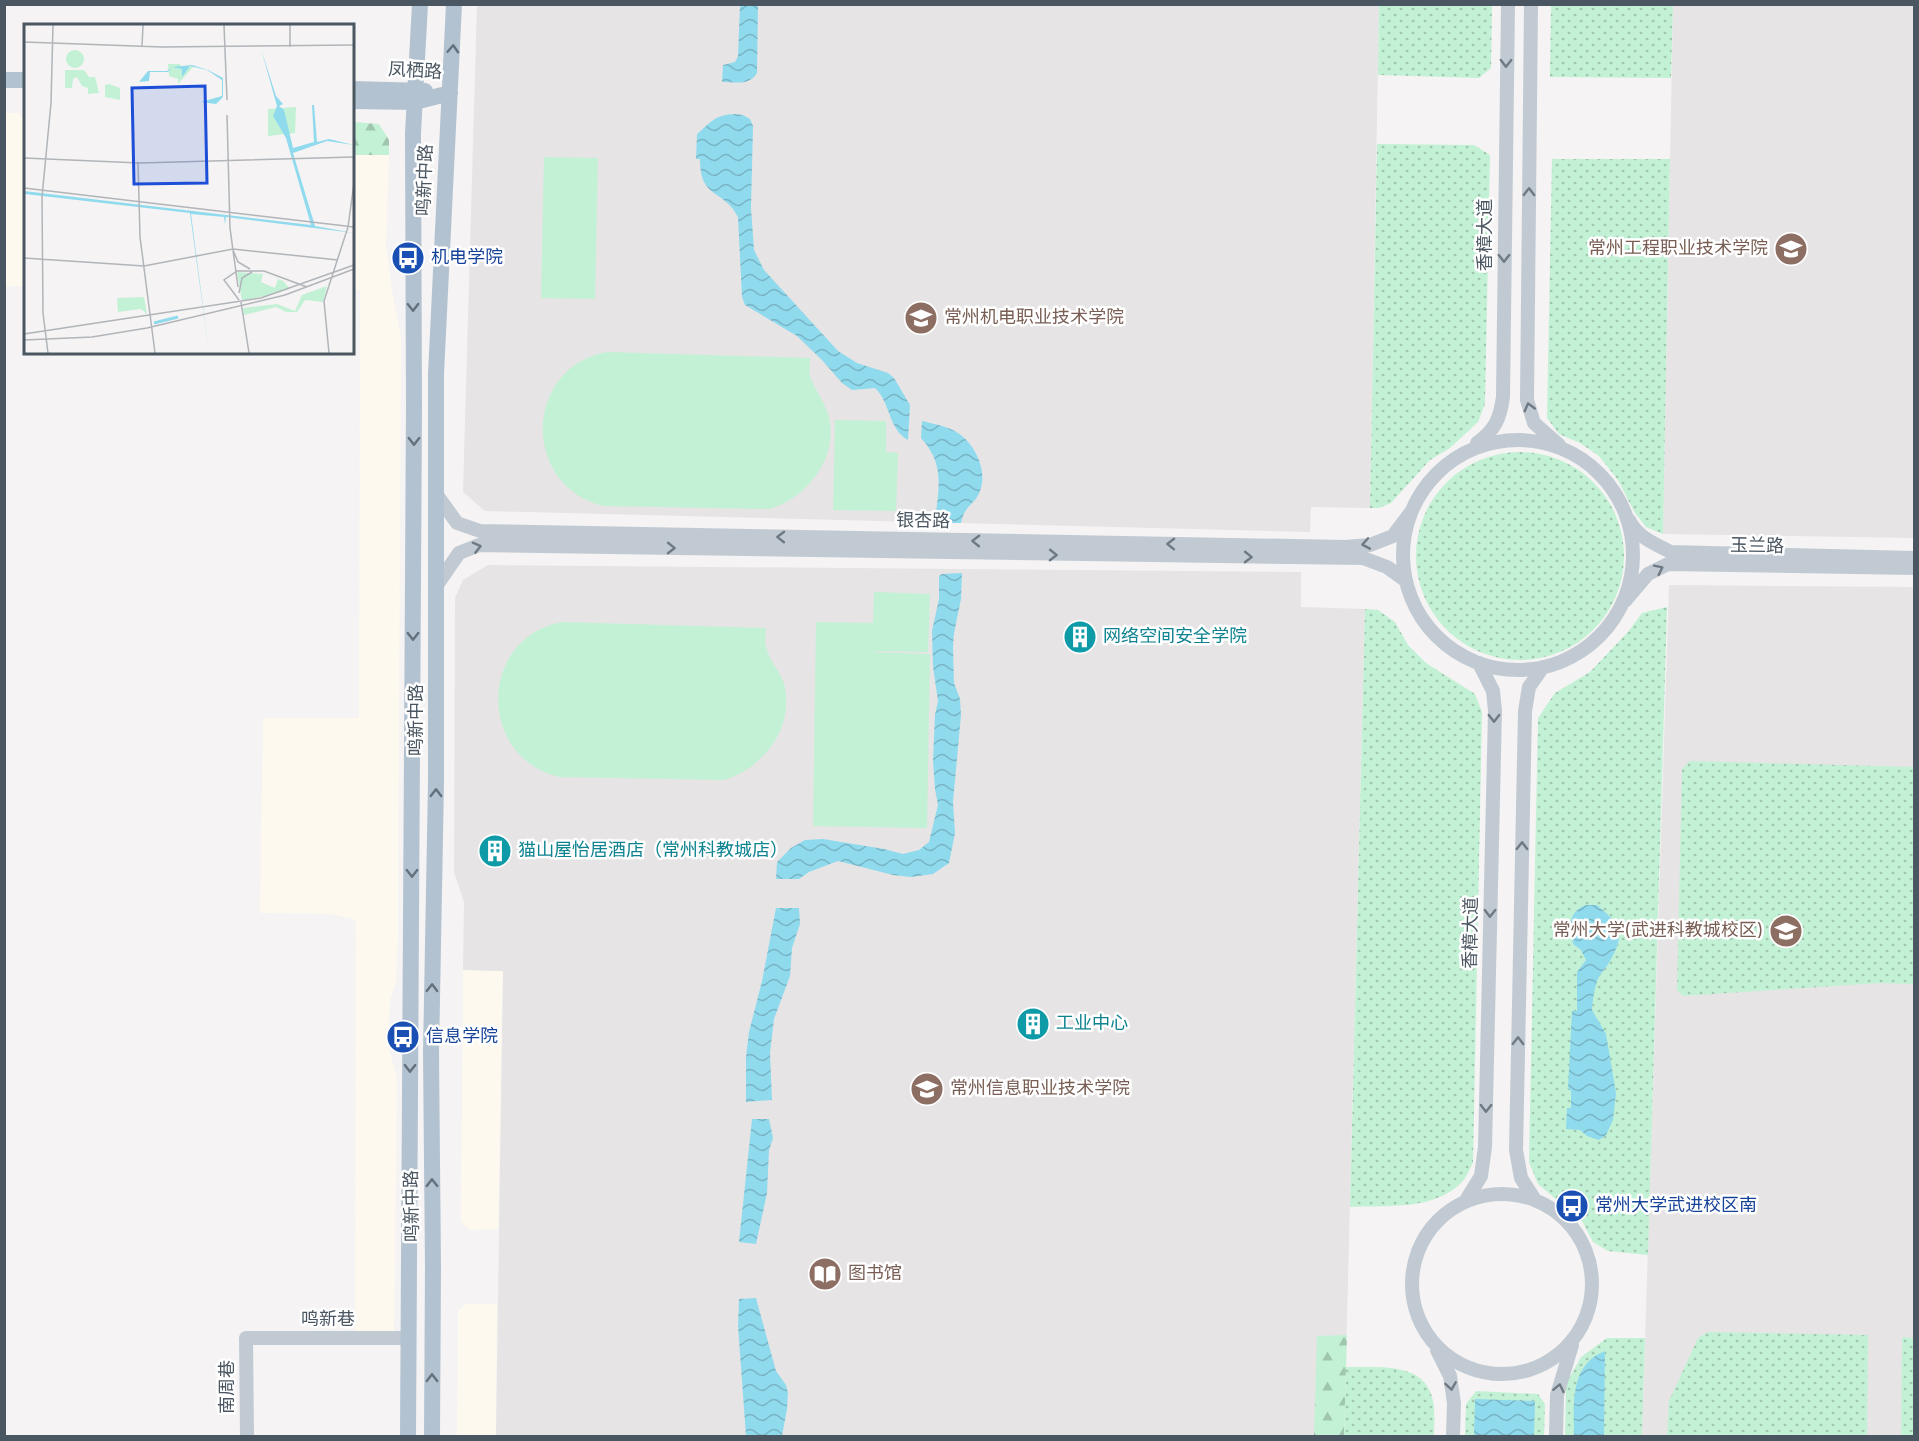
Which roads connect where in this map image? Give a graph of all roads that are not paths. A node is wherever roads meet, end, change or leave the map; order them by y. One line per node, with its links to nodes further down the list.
1 (420, 4): 11 (main road, 鸣新中路)
2 (454, 4): 10 (main road, 鸣新中路, one-way to 2)
3 (1508, 4): 14 (street, 香樟大道, one-way to 14)
4 (1531, 4): 13 (street, one-way to 4)
5 (4, 80): 6 (main road)
6 (24, 80)
7 (354, 89): 11 (main road, 凤栖路)
8 (4, 91): 9 (main road)
9 (24, 92)
10 (450, 93): 11 (main road, 凤栖路); 15 (main road, 鸣新中路)
11 (416, 96): 12 (main road, 凤栖路); 28 (main road, 鸣新中路, one-way to 28)
12 (354, 101)
13 (1566, 450): 14 (street); 16 (street)
14 (1466, 452): 17 (street)
15 (437, 495): 17 (street, 银杏路, one-way to 15); 21 (main road, 鸣新中路)
16 (1621, 506): 18 (street, 玉兰路); 22 (street)
17 (1411, 512): 20 (street)
18 (1914, 558)
19 (1914, 568): 22 (street, 玉兰路, one-way to 19)
20 (1405, 580): 21 (street, 银杏路, one-way to 20); 23 (street)
21 (436, 585): 33 (main road, 鸣新中路, one-way to 21)
22 (1618, 609): 24 (street)
23 (1479, 663): 24 (street); 26 (street, 香樟大道, one-way to 26)
24 (1543, 667): 25 (street, one-way to 24)
25 (1535, 1200): 26 (street); 30 (street)
26 (1465, 1202): 29 (street)
27 (246, 1338): 28 (street, 鸣新巷); 31 (street, 南周巷)
28 (409, 1338): 32 (main road, 鸣新中路)
29 (1432, 1340): 30 (street); 34 (street, one-way to 34)
30 (1573, 1342): 35 (street, one-way to 30)
31 (246, 1437)
32 (408, 1437)
33 (432, 1437)
34 (1454, 1437)
35 (1556, 1437)

